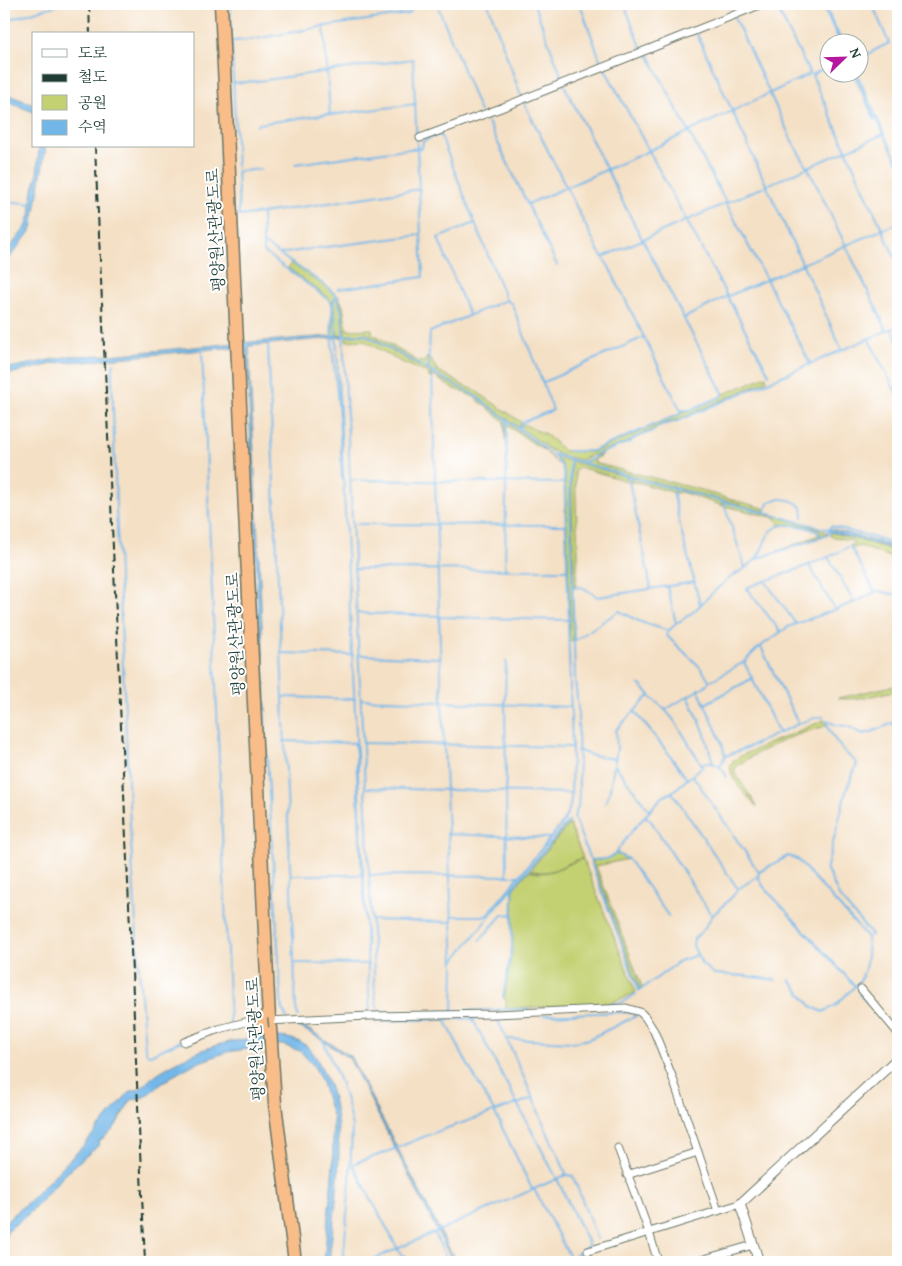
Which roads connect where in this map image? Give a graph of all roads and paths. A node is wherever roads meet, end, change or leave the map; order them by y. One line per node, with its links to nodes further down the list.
1 (216, 4): 5 (highway)
2 (221, 4): 5 (highway, 평양원산관광도로)
3 (762, 4): 4 (street)
4 (420, 138)
5 (234, 339): 9 (highway, 평양원산관광도로)
6 (861, 989): 7 (street)
7 (898, 1033)
8 (184, 1042): 12 (street)
9 (267, 1051): 19 (highway); 20 (highway, 평양원산관광도로)
10 (898, 1058): 14 (street)
11 (618, 1148): 13 (street)
12 (698, 1152): 13 (street); 15 (street)
13 (627, 1175): 16 (street)
14 (740, 1204): 15 (street); 17 (street)
15 (718, 1211): 16 (street)
16 (649, 1232): 18 (street); 21 (street)
17 (752, 1245): 22 (street); 23 (street)
18 (588, 1251)
19 (287, 1262)
20 (295, 1262)
21 (658, 1262)
22 (694, 1262)
23 (759, 1262)

